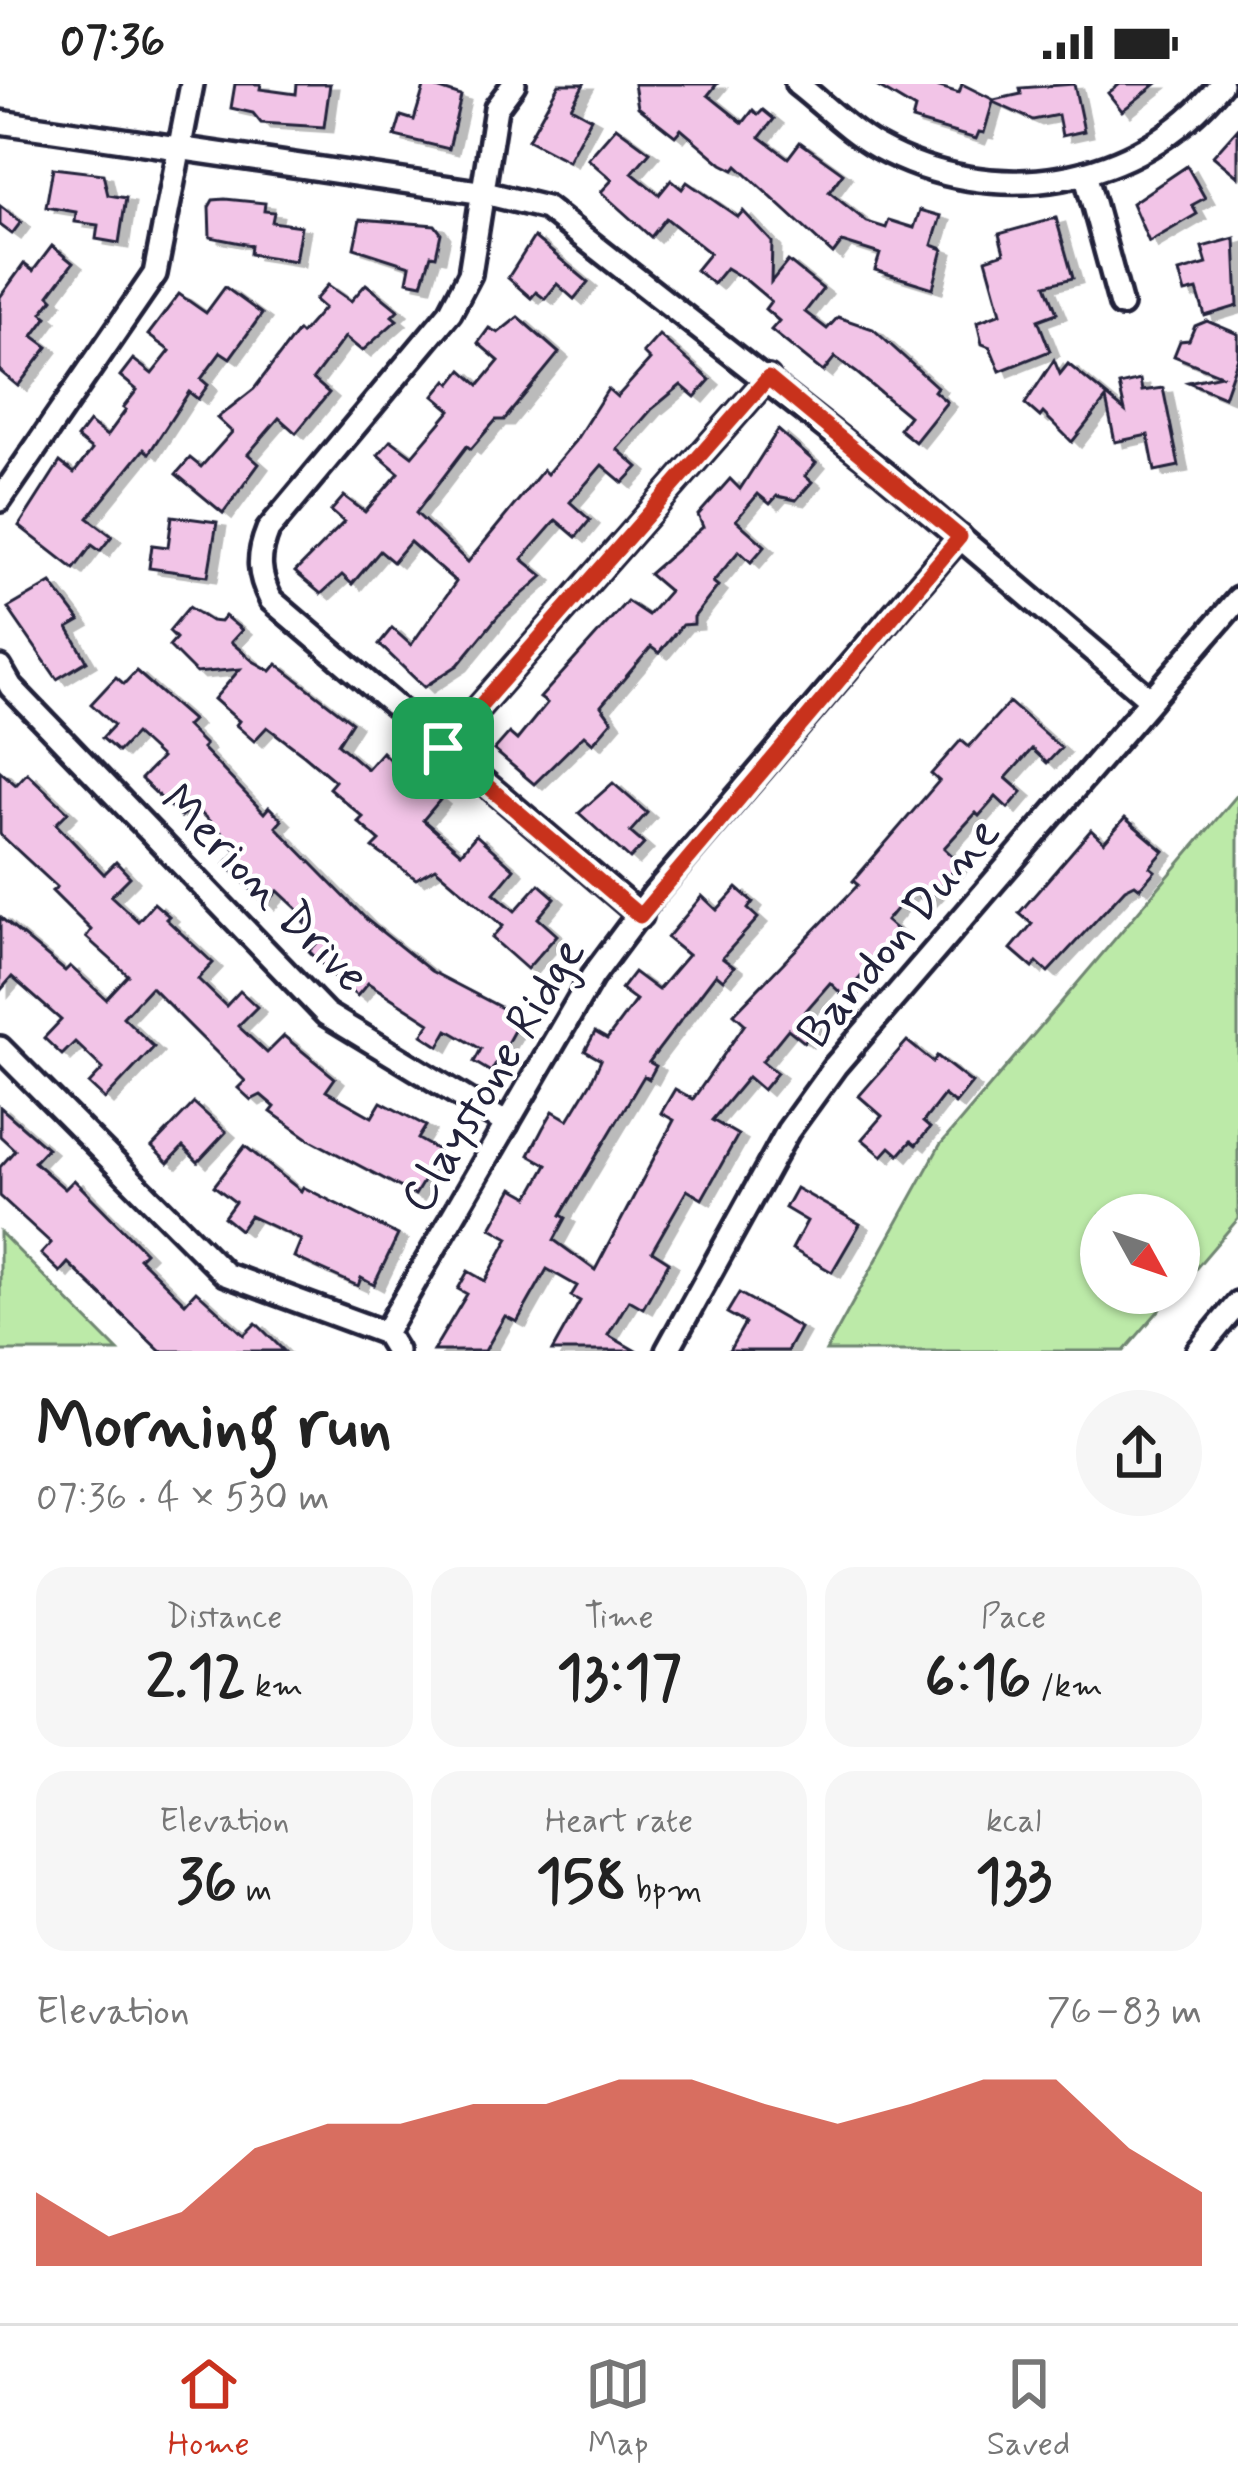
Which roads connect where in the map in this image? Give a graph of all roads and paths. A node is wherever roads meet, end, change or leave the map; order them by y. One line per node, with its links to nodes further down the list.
1 (193, 84): 6 (street)
2 (514, 84): 8 (street)
3 (797, 84): 7 (street)
4 (1221, 84): 7 (street)
5 (0, 122): 6 (street)
6 (184, 147): 8 (street); 11 (street)
7 (1085, 173): 9 (street)
8 (485, 194): 10 (street); 16 (street)
9 (1121, 305)
10 (768, 378): 12 (street); 16 (street)
11 (0, 500)
12 (960, 537): 15 (street); 17 (street, Claystone Ridge)
13 (1238, 599): 15 (street, Bandon Dune)
14 (0, 668): 19 (street, Merion Drive)
15 (1150, 699): 22 (street, Bandon Dune)
16 (443, 748): 17 (street)
17 (640, 916): 19 (street, Claystone Ridge)
18 (0, 1048): 21 (street)
19 (507, 1124): 21 (street, Claystone Ridge)
20 (1238, 1304): 23 (street)
21 (390, 1342)
22 (667, 1351)
23 (1198, 1351)

